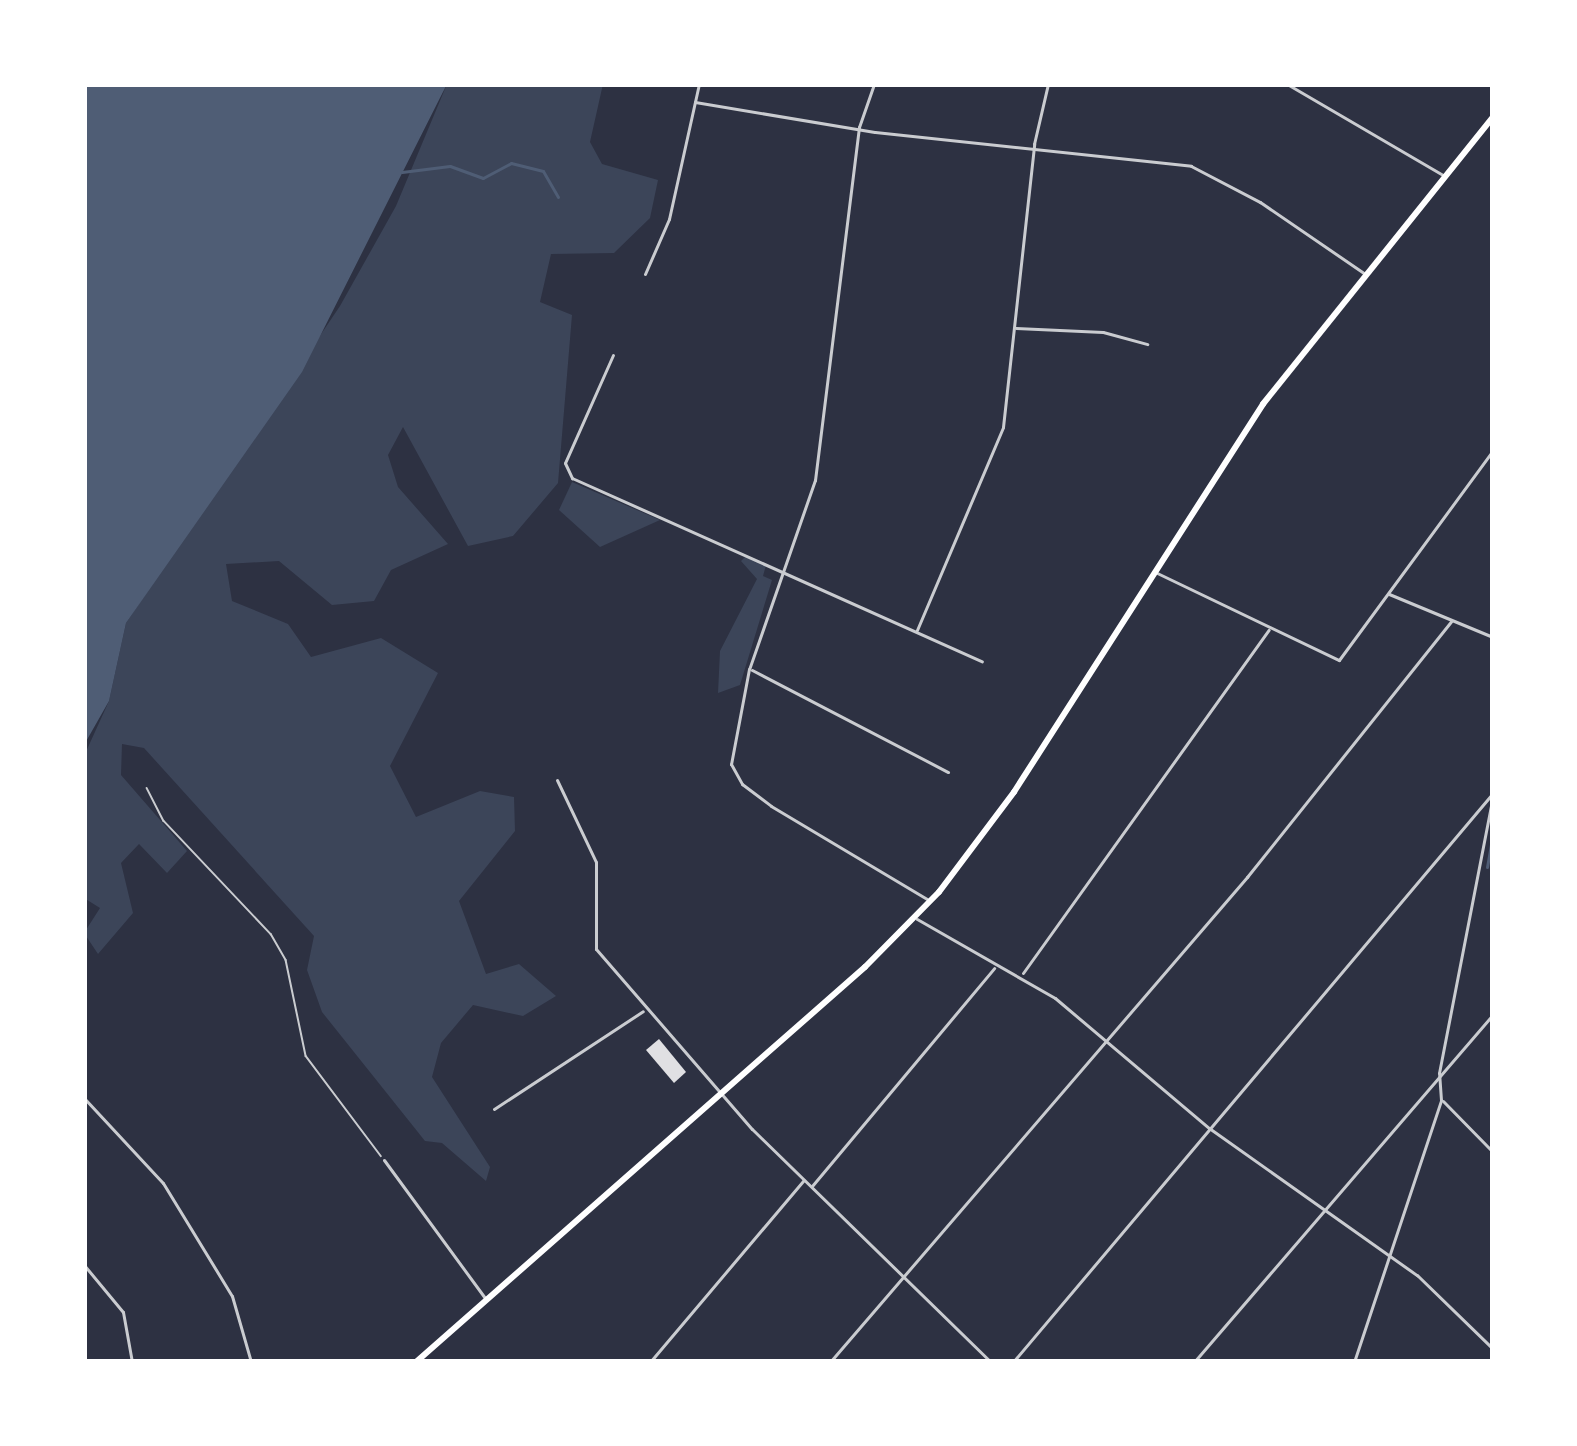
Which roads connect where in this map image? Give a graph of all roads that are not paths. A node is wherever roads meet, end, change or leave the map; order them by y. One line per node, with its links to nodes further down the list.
1 (699, 84): 5 (street)
2 (874, 84): 7 (street)
3 (1048, 84): 8 (street)
4 (1287, 84): 9 (street)
5 (695, 102): 7 (street); 10 (street)
6 (1493, 117): 9 (main road)
7 (859, 127): 8 (street); 16 (street)
8 (1034, 144): 11 (street); 12 (street)
9 (1443, 175): 11 (main road)
10 (645, 274)
11 (1365, 274): 17 (main road)
12 (1015, 328): 13 (street); 21 (street)
13 (1147, 344)
14 (613, 356): 16 (street)
15 (1493, 450): 18 (street)
16 (783, 568): 21 (street); 24 (street)
17 (1155, 572): 20 (street); 29 (main road)
18 (1388, 594): 19 (street); 20 (street)
19 (1451, 622): 22 (street); 35 (street)
20 (1270, 628): 32 (street)
21 (917, 632): 23 (street)
22 (1493, 638)
23 (982, 661)
24 (749, 669): 25 (street); 29 (street)
25 (948, 772)
26 (557, 780): 33 (street)
27 (147, 788): 43 (lane)
28 (1493, 794): 36 (street); 41 (street)
29 (931, 901): 30 (main road)
30 (915, 918): 31 (street); 37 (main road)
31 (996, 965): 32 (street); 45 (street)
32 (1022, 974): 35 (street)
33 (645, 1009): 37 (street); 40 (street)
34 (1493, 1014): 36 (street)
35 (1101, 1041): 41 (street); 49 (street)
36 (1439, 1072): 39 (street); 46 (street)
37 (725, 1092): 44 (street); 50 (main road)
38 (84, 1098): 53 (street)
39 (1442, 1100): 42 (street); 47 (street)
40 (494, 1109)
41 (1209, 1128): 46 (street); 58 (street)
42 (1493, 1152)
43 (383, 1160): 50 (street)
44 (804, 1180): 45 (street); 55 (street)
45 (811, 1187): 49 (street)
46 (1327, 1207): 47 (street); 59 (street)
47 (1385, 1253): 51 (street); 60 (street)
48 (84, 1265): 52 (street)
49 (903, 1277): 56 (street); 57 (street)
50 (486, 1299): 54 (main road)
51 (1493, 1349)
52 (132, 1362)
53 (251, 1362)
54 (416, 1362)
55 (650, 1362)
56 (830, 1362)
57 (991, 1362)
58 (1012, 1362)
59 (1194, 1362)
60 (1354, 1362)

